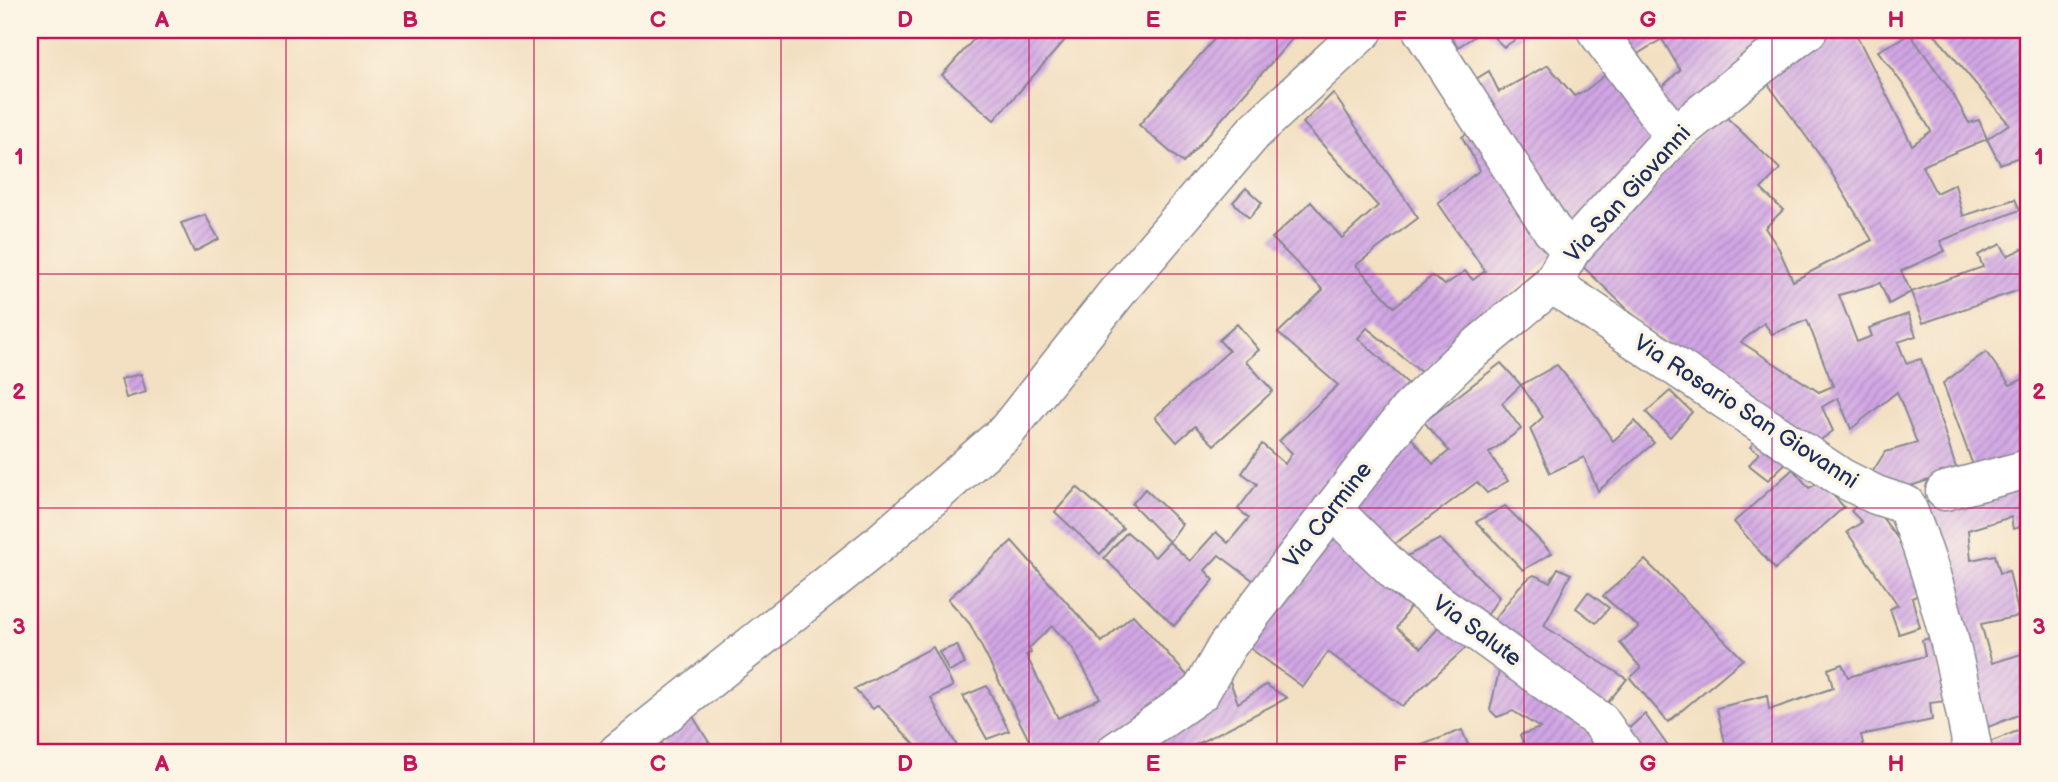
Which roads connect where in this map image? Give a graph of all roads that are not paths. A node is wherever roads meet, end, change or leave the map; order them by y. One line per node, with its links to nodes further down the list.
1 (1364, 30): 12 (street)
2 (1422, 30): 6 (street)
3 (1596, 30): 5 (street)
4 (1808, 30): 5 (street, Via San Giovanni)
5 (1674, 136): 6 (street, Via San Giovanni)
6 (1572, 250): 7 (street, Via San Giovanni)
7 (1552, 284): 10 (street, Via Carmine); 11 (street, Via Rosario San Giovanni)
8 (2028, 469): 9 (street)
9 (1945, 491)
10 (1332, 509): 13 (street, Via Carmine); 14 (street, Via Salute)
11 (1966, 749)
12 (618, 752)
13 (1115, 752)
14 (1622, 752)

